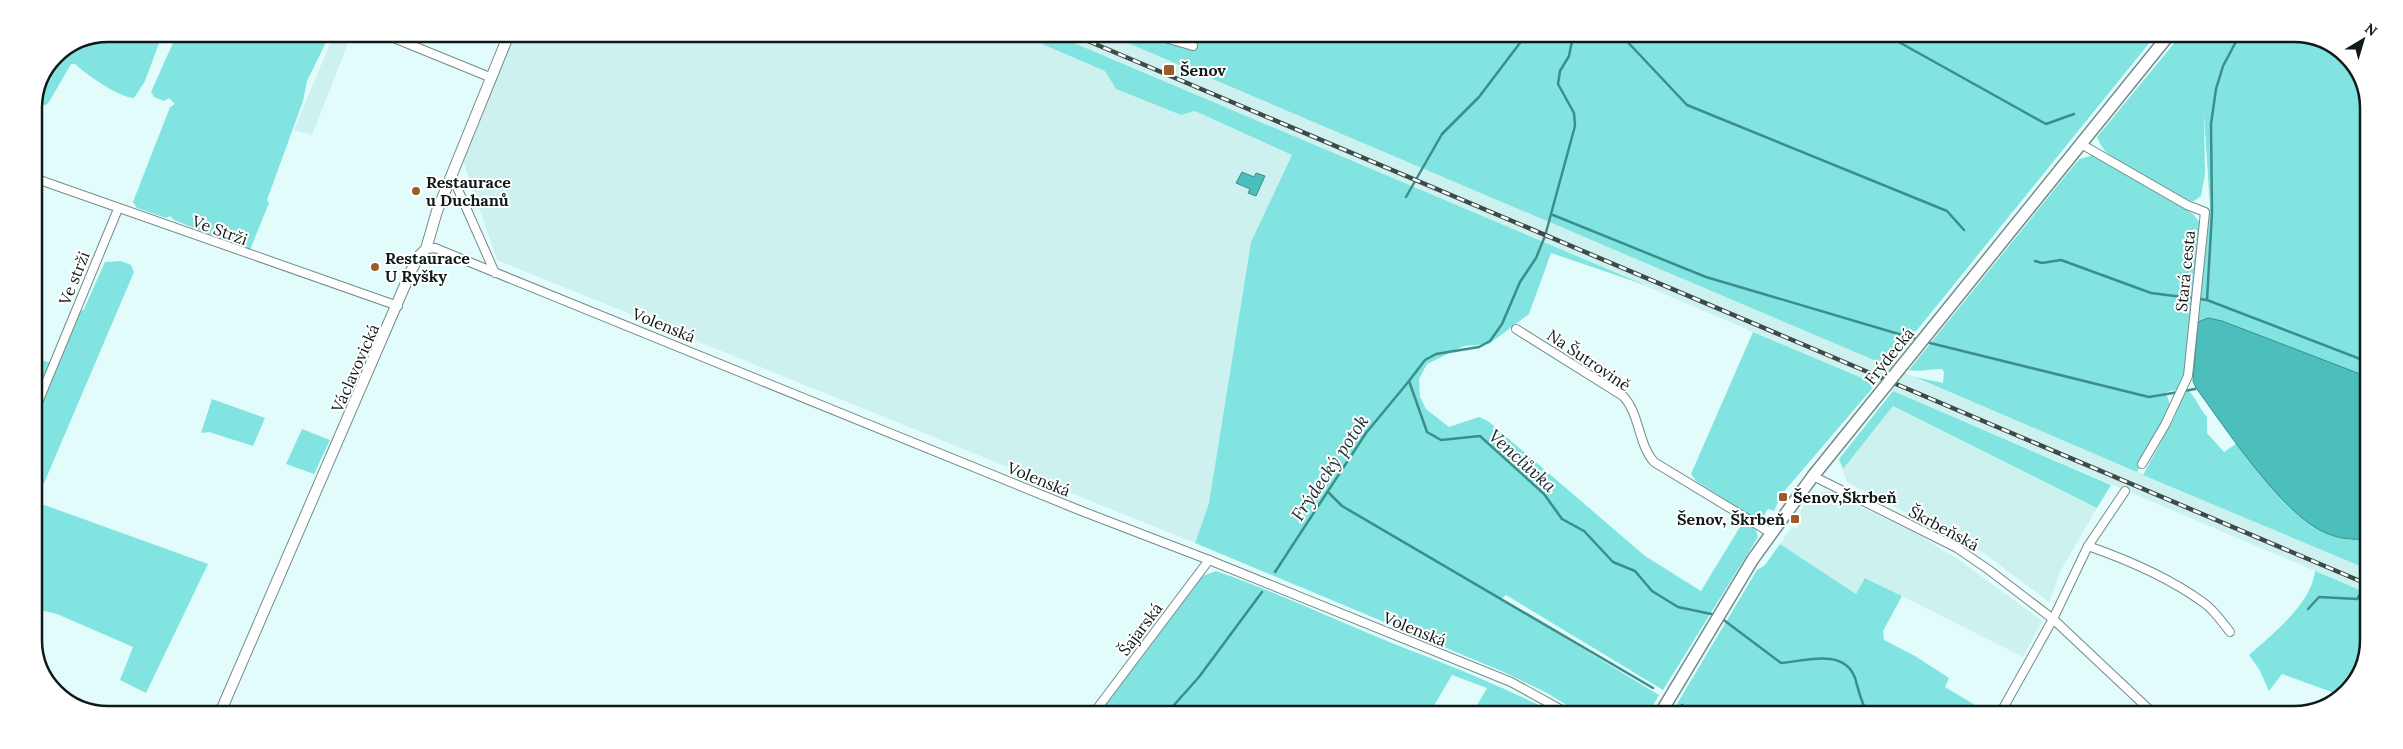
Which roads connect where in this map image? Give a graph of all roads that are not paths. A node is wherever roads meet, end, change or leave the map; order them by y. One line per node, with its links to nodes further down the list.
1 (404, 42): 6 (street)
2 (507, 42): 6 (street, Václavovická)
3 (1179, 42): 5 (street)
4 (2163, 42): 7 (main road, Frýdecká)
5 (1193, 46)
6 (492, 78): 8 (street, Václavovická)
7 (2081, 144): 16 (street, Stará cesta); 17 (main road, Frýdecká, bridge)
8 (452, 176): 11 (street, Václavovická); 12 (street)
9 (43, 181): 10 (street, Ve Strži)
10 (118, 209): 13 (street, Ve Strži); 15 (street, Ve strži)
11 (426, 249): 12 (street, Volenská); 13 (street, Václavovická)
12 (495, 273): 21 (street, Volenská)
13 (398, 306): 24 (street, Václavovická)
14 (1516, 329): 19 (street, Na Šutrovině)
15 (43, 390)
16 (2142, 464)
17 (1813, 476): 19 (main road, Frýdecká); 22 (street, Škrbeňská)
18 (2125, 491): 20 (street)
19 (1771, 534): 27 (main road, Frýdecká)
20 (2088, 546): 22 (street); 23 (street)
21 (1209, 560): 25 (street, Šajarská); 26 (street, Volenská)
22 (2053, 619): 28 (street); 29 (street, Škrbeňská)
23 (2230, 632)
24 (223, 706)
25 (1099, 706)
26 (1554, 706)
27 (1665, 706)
28 (2004, 706)
29 (2145, 706)

